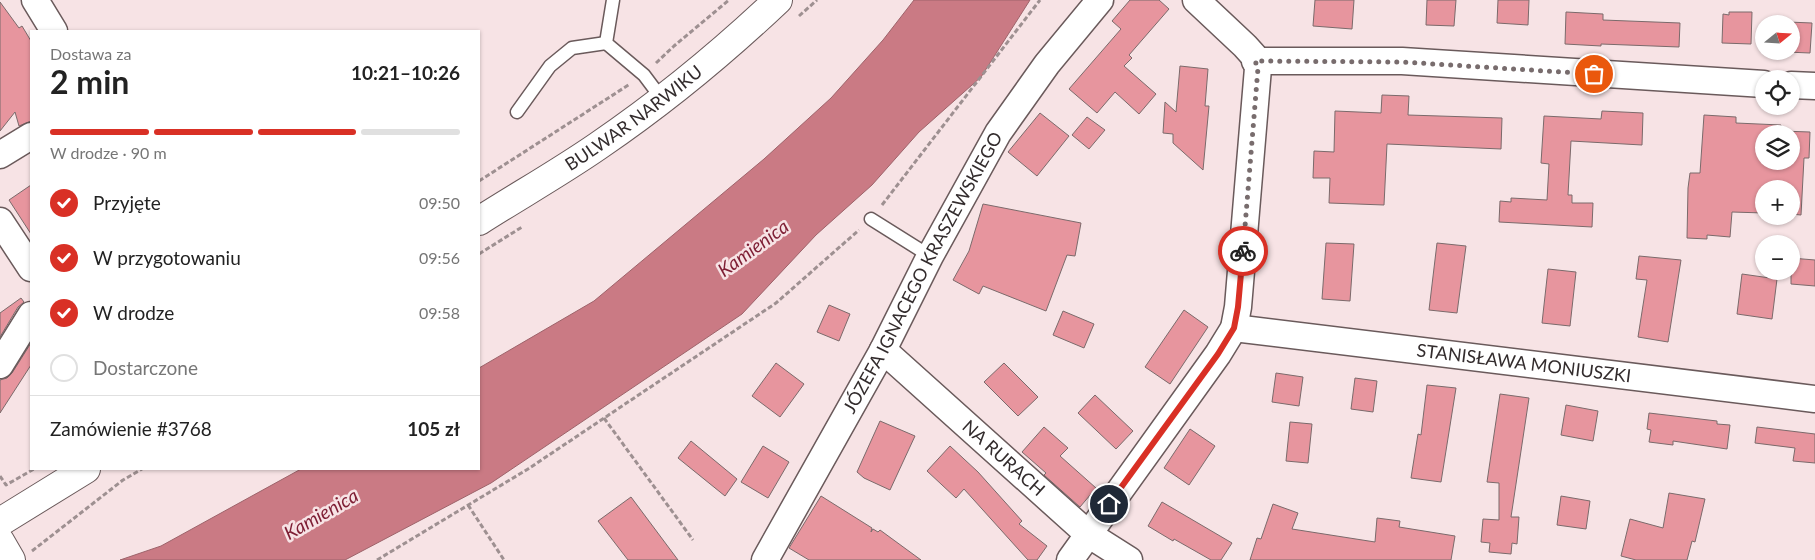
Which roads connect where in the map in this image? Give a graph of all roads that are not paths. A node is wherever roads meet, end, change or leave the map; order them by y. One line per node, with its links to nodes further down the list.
1 (35, 0): 6 (street)
2 (613, 0): 7 (lane)
3 (778, 0): 12 (main road, BULWAR NARWIKU)
4 (1100, 0): 19 (street, JÓZEFA IGNACEGO KRASZEWSKIEGO)
5 (1196, 0): 8 (street)
6 (53, 30)
7 (606, 43): 12 (lane); 13 (lane)
8 (1255, 61): 9 (street); 22 (street)
9 (1755, 83)
10 (1800, 85): 11 (street)
11 (1815, 86)
12 (662, 99): 18 (main road, BULWAR NARWIKU)
13 (517, 112)
14 (30, 137): 15 (street)
15 (0, 155)
16 (871, 219): 19 (lane)
17 (0, 221): 20 (street)
18 (480, 221)
19 (930, 256): 23 (street, JÓZEFA IGNACEGO KRASZEWSKIEGO)
20 (30, 266)
21 (30, 317): 24 (street)
22 (1234, 328): 25 (street, STANISŁAWA MONIUSZKI); 28 (street)
23 (883, 350): 28 (street, NA RURACH); 31 (street, JÓZEFA IGNACEGO KRASZEWSKIEGO)
24 (0, 365)
25 (1815, 399)
26 (84, 470): 27 (main road)
27 (0, 522)
28 (1088, 534): 32 (street); 33 (street, NA RURACH)
29 (0, 541): 30 (main road)
30 (17, 558)
31 (765, 560)
32 (1070, 560)
33 (1129, 560)

